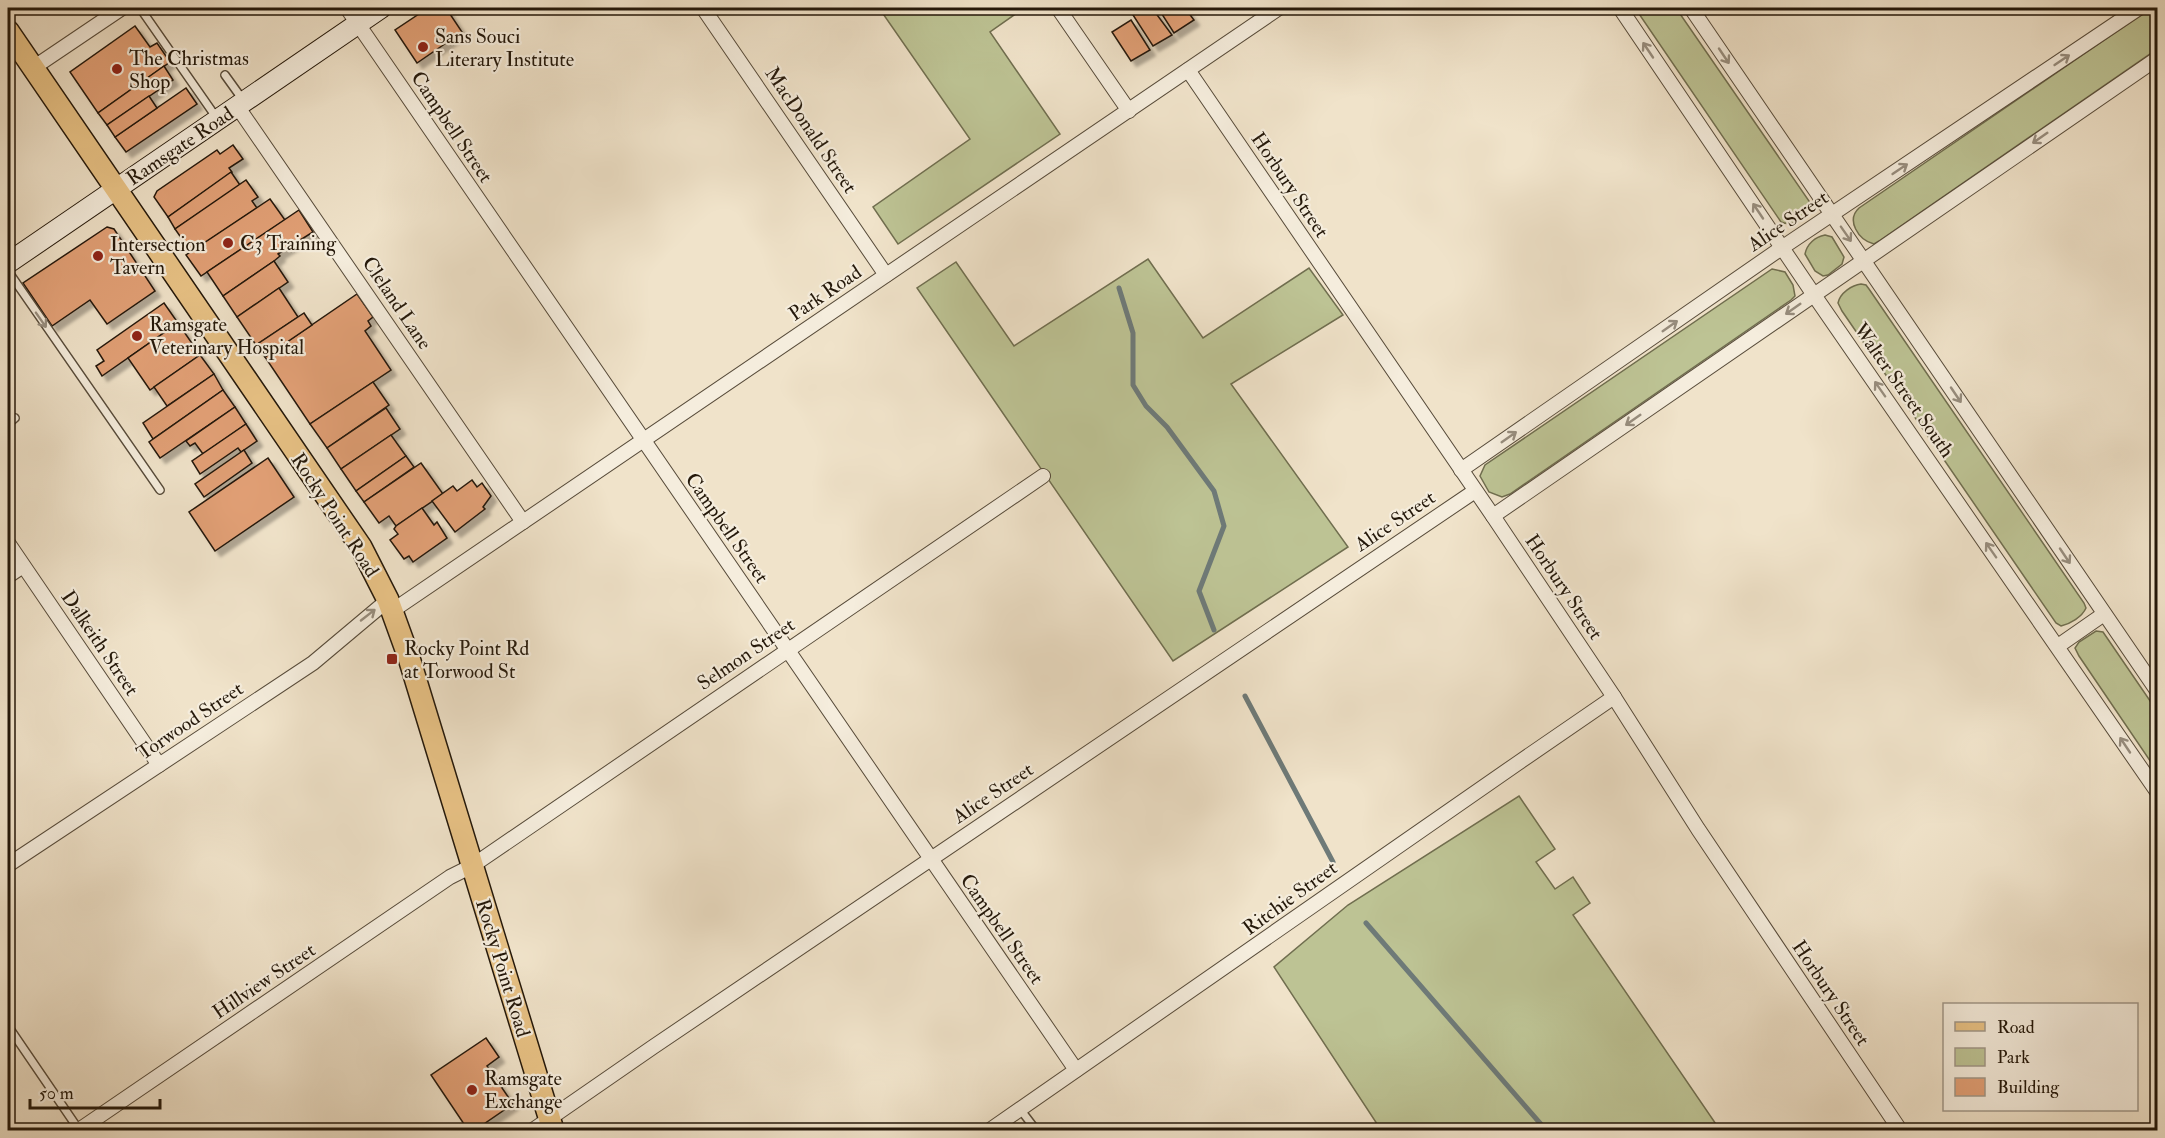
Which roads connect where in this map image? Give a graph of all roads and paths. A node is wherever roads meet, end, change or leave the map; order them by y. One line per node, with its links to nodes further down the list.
1 (122, 8): 14 (street)
2 (140, 8): 19 (lane)
3 (381, 8): 11 (main road, Ramsgate Road)
4 (703, 8): 26 (street, MacDonald Street)
5 (1058, 8): 18 (street)
6 (1280, 8): 15 (street, Park Road)
7 (1620, 8): 22 (street, Walter Street South, one-way to 7)
8 (1691, 8): 21 (street, Walter Street South, one-way to 21)
9 (2139, 8): 10 (street, Alice Street)
10 (2127, 13): 21 (street, Alice Street, one-way to 10)
11 (353, 15): 17 (main road, Ramsgate Road); 30 (street, Campbell Street)
12 (8, 31): 14 (main road, Rocky Point Road)
13 (2157, 58): 23 (street, one-way to 23)
14 (33, 68): 20 (main road, Rocky Point Road)
15 (1188, 70): 18 (street, Park Road); 31 (street, Horbury Street)
16 (225, 75): 17 (lane)
17 (241, 104): 19 (main road, Ramsgate Road); 36 (street, Cleland Lane)
18 (1129, 111): 26 (street, Park Road)
19 (218, 119): 20 (main road, Ramsgate Road)
20 (116, 189): 24 (main road, Ramsgate Road); 40 (main road, Rocky Point Road)
21 (1833, 214): 22 (street, Alice Street); 23 (street, Walter Street South, one-way to 23)
22 (1783, 248): 27 (street, Walter Street South); 31 (street, Alice Street, one-way to 22)
23 (1864, 260): 27 (street); 41 (street, Walter Street South, one-way to 41)
24 (8, 263)
25 (8, 272): 33 (lane, one-way to 33)
26 (886, 275): 30 (street, Park Road)
27 (1814, 295): 35 (street, one-way to 35); 42 (street, Walter Street South, one-way to 27)
28 (15, 418): 29 (lane)
29 (8, 423)
30 (643, 441): 36 (street, Park Road); 43 (street, Campbell Street)
31 (1461, 470): 34 (street, Horbury Street)
32 (1042, 476): 43 (street, Selmon Street)
33 (160, 490)
34 (1475, 491): 35 (street, Horbury Street); 48 (street, Alice Street)
35 (1493, 516): 45 (street, Horbury Street)
36 (523, 522): 40 (street, Park Road)
37 (8, 543): 38 (street, Dalkeith Street)
38 (23, 566): 39 (street); 46 (street, Dalkeith Street)
39 (8, 576)
40 (390, 606): 46 (street, Torwood Street, one-way to 40); 50 (main road, Rocky Point Road)
41 (2104, 614): 42 (street); 44 (street, Walter Street South)
42 (2058, 646): 47 (street, Walter Street South, one-way to 42)
43 (788, 649): 48 (street, Campbell Street); 50 (street, Selmon Street)
44 (2157, 692)
45 (1614, 697): 52 (street, Ritchie Street); 58 (street, Horbury Street)
46 (159, 765): 49 (street, Torwood Street)
47 (2157, 794)
48 (930, 860): 52 (street, Campbell Street); 54 (street, Alice Street)
49 (8, 865)
50 (472, 866): 54 (main road, Rocky Point Road); 55 (street, Hillview Street)
51 (8, 1026): 55 (lane)
52 (1076, 1070): 53 (street, Ritchie Street)
53 (1020, 1109): 56 (street, Ritchie Street); 57 (lane)
54 (545, 1127)
55 (79, 1131)
56 (990, 1131)
57 (1036, 1131)
58 (1900, 1131)

